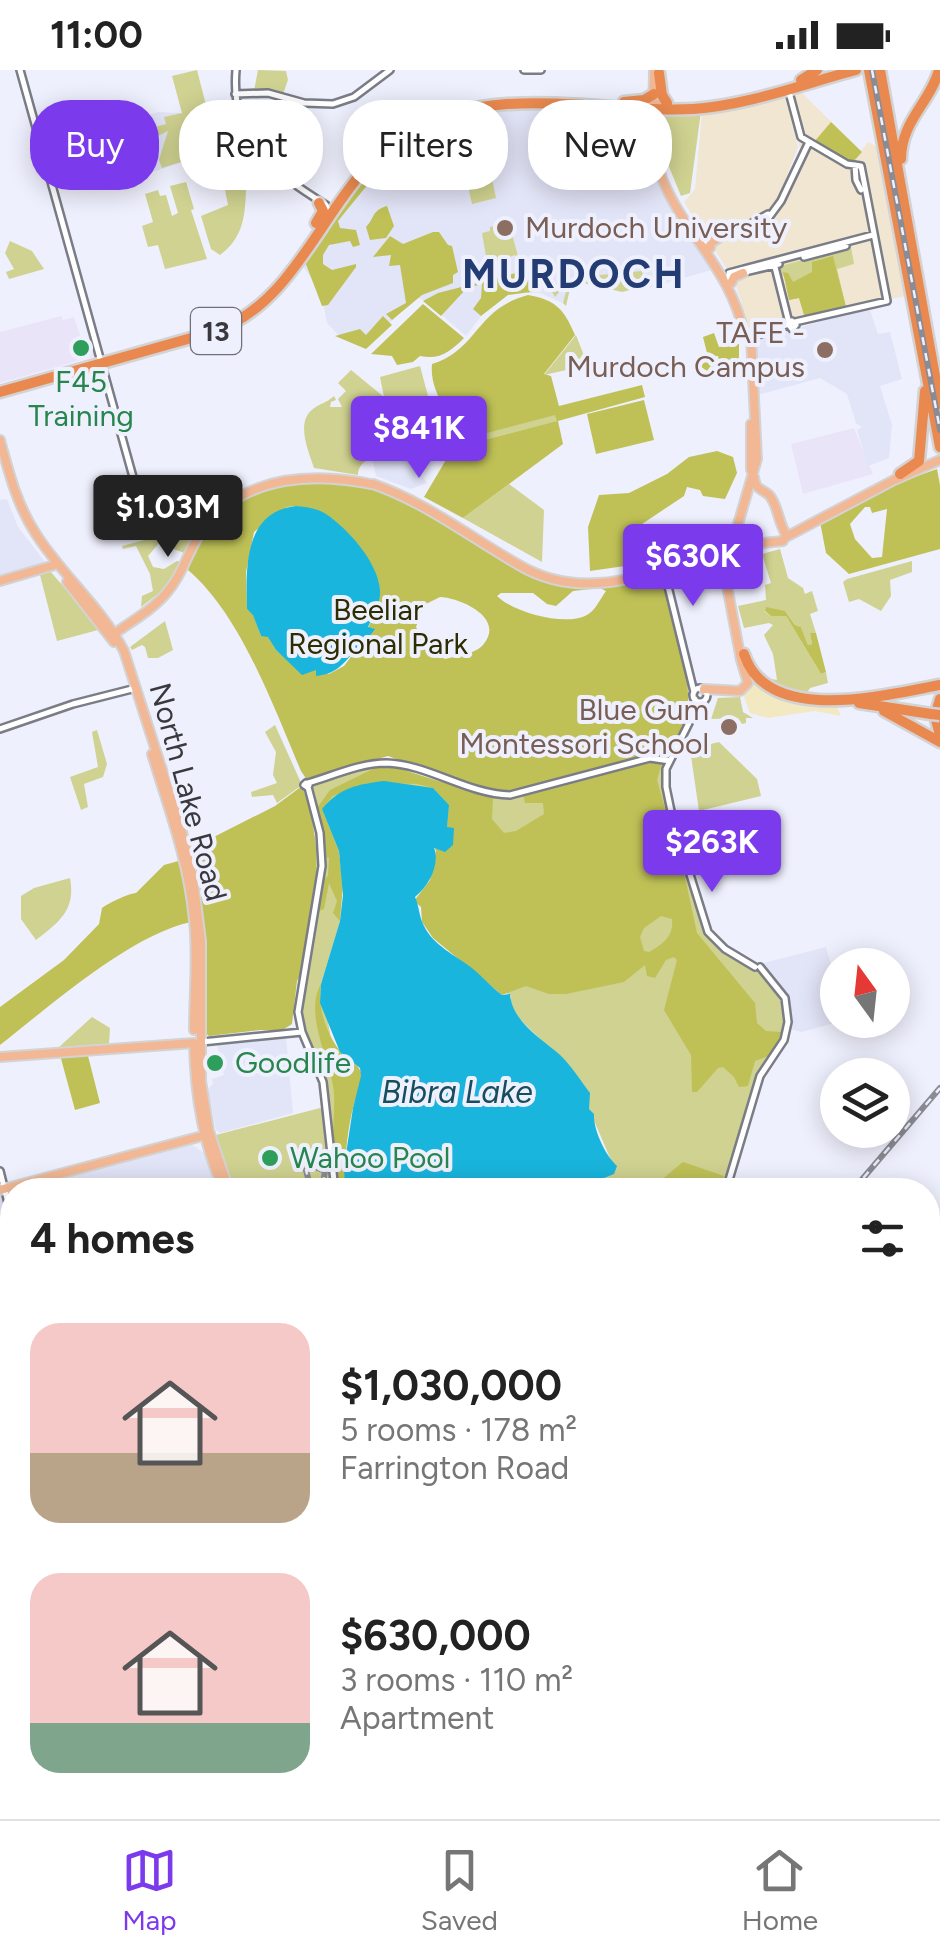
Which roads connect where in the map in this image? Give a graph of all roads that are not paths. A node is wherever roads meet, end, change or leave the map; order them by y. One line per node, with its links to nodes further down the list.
1 (19, 70): 37 (street)
2 (236, 70): 14 (street)
3 (390, 70): 14 (street)
4 (524, 70): 5 (street)
5 (541, 70)
6 (856, 70): 11 (highway)
7 (867, 70): 26 (highway)
8 (880, 70): 26 (highway)
9 (939, 70): 26 (highway)
10 (657, 71): 17 (highway)
11 (828, 73): 12 (highway)
12 (797, 84): 13 (highway); 19 (highway); 21 (street)
13 (780, 91): 20 (highway); 21 (street)
14 (237, 94): 24 (street)
15 (484, 96): 16 (highway)
16 (477, 100)
17 (660, 100)
18 (528, 105): 24 (highway)
19 (672, 105)
20 (672, 110)
21 (807, 142): 25 (street); 28 (street)
22 (343, 186): 24 (highway)
23 (670, 190): 29 (main road)
24 (326, 207): 32 (highway, 13); 32 (highway, 13)
25 (760, 223): 27 (street); 29 (street)
26 (905, 234): 33 (highway); 36 (highway)
27 (720, 237): 29 (main road)
28 (872, 237): 30 (street); 34 (street)
29 (701, 241): 31 (main road)
30 (775, 263): 31 (street); 34 (street)
31 (733, 275): 35 (main road)
32 (234, 320): 37 (highway, 13)
33 (917, 320): 42 (highway); 43 (highway)
34 (793, 324): 35 (street)
35 (749, 336): 47 (main road); 55 (main road)
36 (929, 344): 38 (highway); 40 (highway)
37 (101, 363): 39 (highway, 13); 52 (street)
38 (940, 381)
39 (0, 389)
40 (940, 404)
41 (0, 440): 57 (main road, North Lake Road)
42 (940, 447)
43 (919, 449): 45 (highway); 46 (highway)
44 (0, 458): 57 (main road, North Lake Road)
45 (934, 462): 46 (main road); 54 (main road)
46 (900, 474): 54 (main road)
47 (754, 477): 54 (main road); 55 (main road)
48 (373, 484): 49 (main road); 50 (main road); 61 (main road)
49 (408, 497): 50 (main road); 51 (main road)
50 (421, 497): 51 (main road); 53 (main road)
51 (436, 512): 53 (main road)
52 (144, 513)
53 (448, 520): 58 (main road)
54 (780, 533): 56 (main road); 56 (main road)
55 (730, 546): 63 (main road, bridge)
56 (695, 560): 58 (main road); 58 (main road)
57 (52, 565): 59 (main road); 60 (main road, North Lake Road); 62 (main road, North Lake Road)
58 (664, 573): 64 (street)
59 (0, 582)
60 (96, 609): 61 (main road); 62 (main road, North Lake Road)
61 (140, 617): 62 (main road)
62 (114, 637): 66 (main road, North Lake Road)
63 (742, 654): 67 (main road); 71 (highway)
64 (690, 667): 67 (street); 68 (street)
65 (940, 686): 71 (highway)
66 (134, 688): 73 (street); 77 (main road, North Lake Road)
67 (703, 688): 68 (street); 70 (street)
68 (695, 696): 70 (street); 75 (street)
69 (940, 699): 74 (highway)
70 (705, 700): 75 (street)
71 (832, 700): 72 (highway); 74 (highway)
72 (936, 714)
73 (0, 728)
74 (940, 738)
75 (667, 761): 76 (street); 85 (street)
76 (300, 1031): 77 (street); 84 (street)
77 (198, 1041): 78 (main road); 79 (main road, North Lake Road)
78 (0, 1056)
79 (202, 1133): 80 (main road); 81 (main road); 82 (main road, North Lake Road); 83 (main road, North Lake Road)
80 (36, 1178)
81 (44, 1178)
82 (221, 1178)
83 (221, 1178)
84 (334, 1178)
85 (730, 1178)

